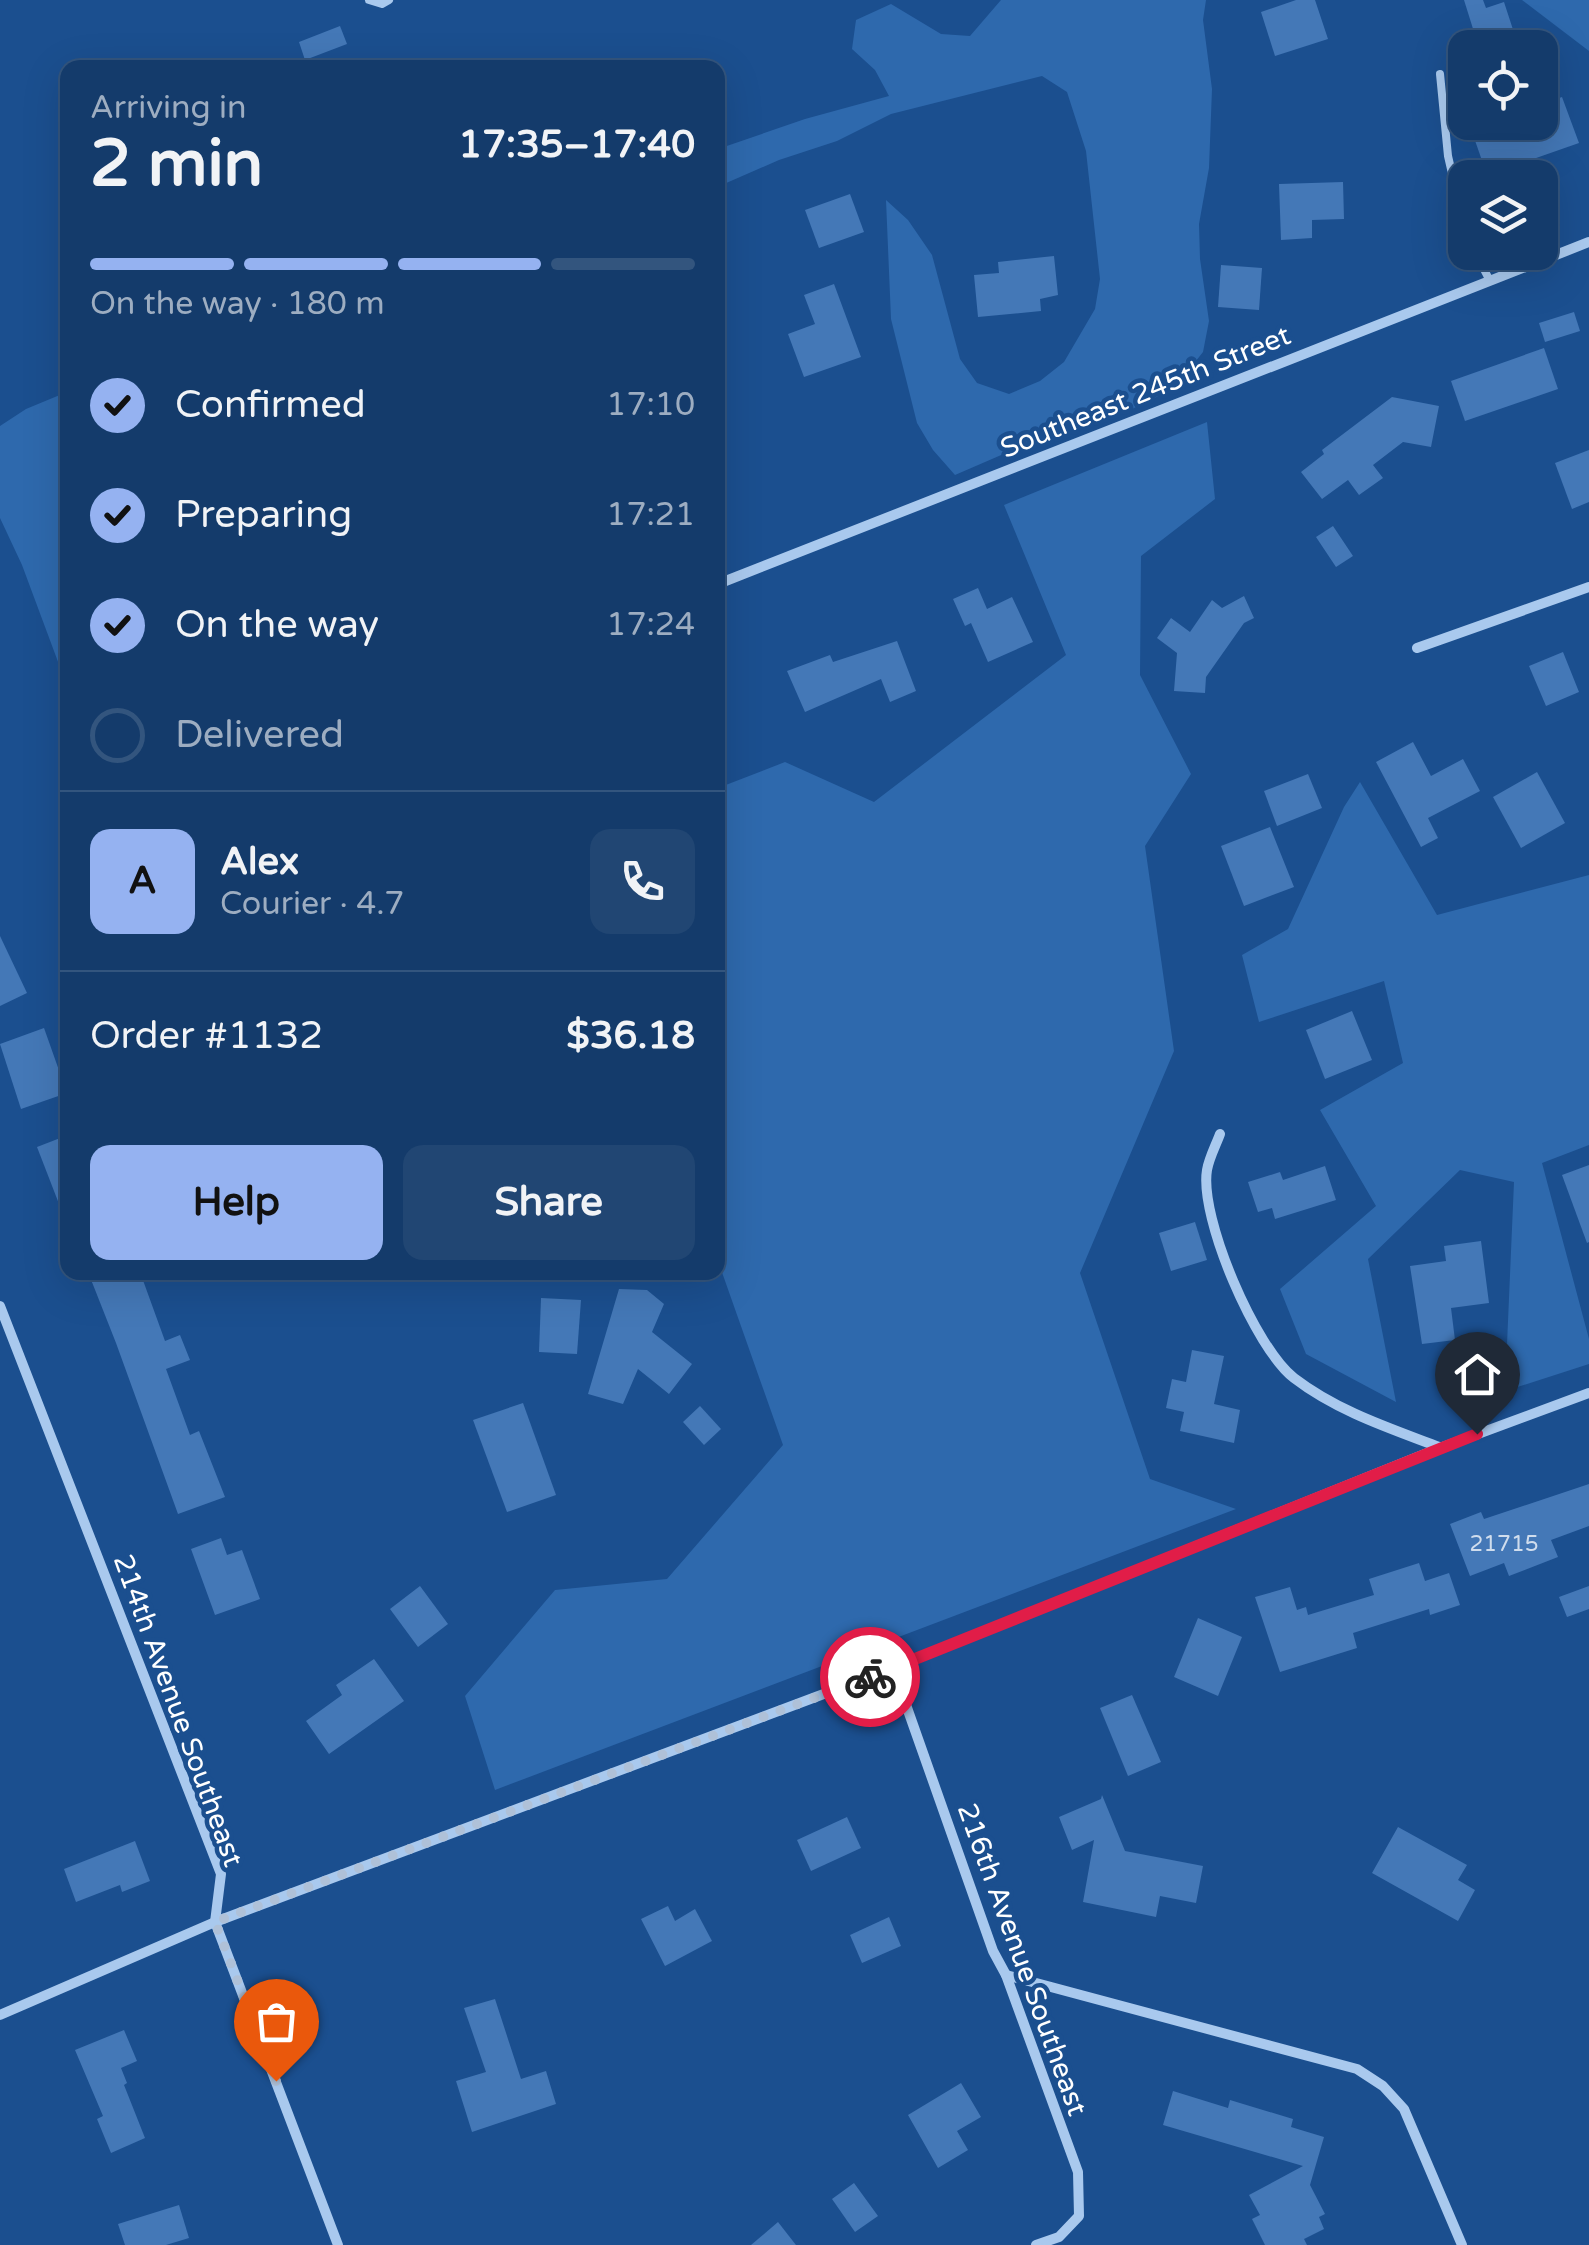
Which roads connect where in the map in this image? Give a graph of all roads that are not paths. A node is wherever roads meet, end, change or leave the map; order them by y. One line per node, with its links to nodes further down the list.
1 (369, 0): 2 (lane)
2 (389, 0)
3 (1440, 74): 4 (lane)
4 (1449, 160)
5 (1589, 242): 7 (street, Southeast 245th Street)
6 (1484, 270): 7 (lane)
7 (1489, 279): 8 (street, Southeast 245th Street)
8 (725, 581)
9 (1589, 587): 10 (street)
10 (1416, 648)
11 (1220, 1134): 14 (street)
12 (0, 1306): 16 (street, 214th Avenue Southeast)
13 (1589, 1393): 14 (street)
14 (1440, 1448): 15 (street)
15 (893, 1668): 16 (street); 17 (street, 216th Avenue Southeast)
16 (215, 1922): 18 (street); 19 (street, 214th Avenue Southeast)
17 (1006, 1976): 20 (street, 216th Avenue Southeast); 21 (street)
18 (0, 2015)
19 (338, 2245)
20 (1036, 2245)
21 (1462, 2245)

